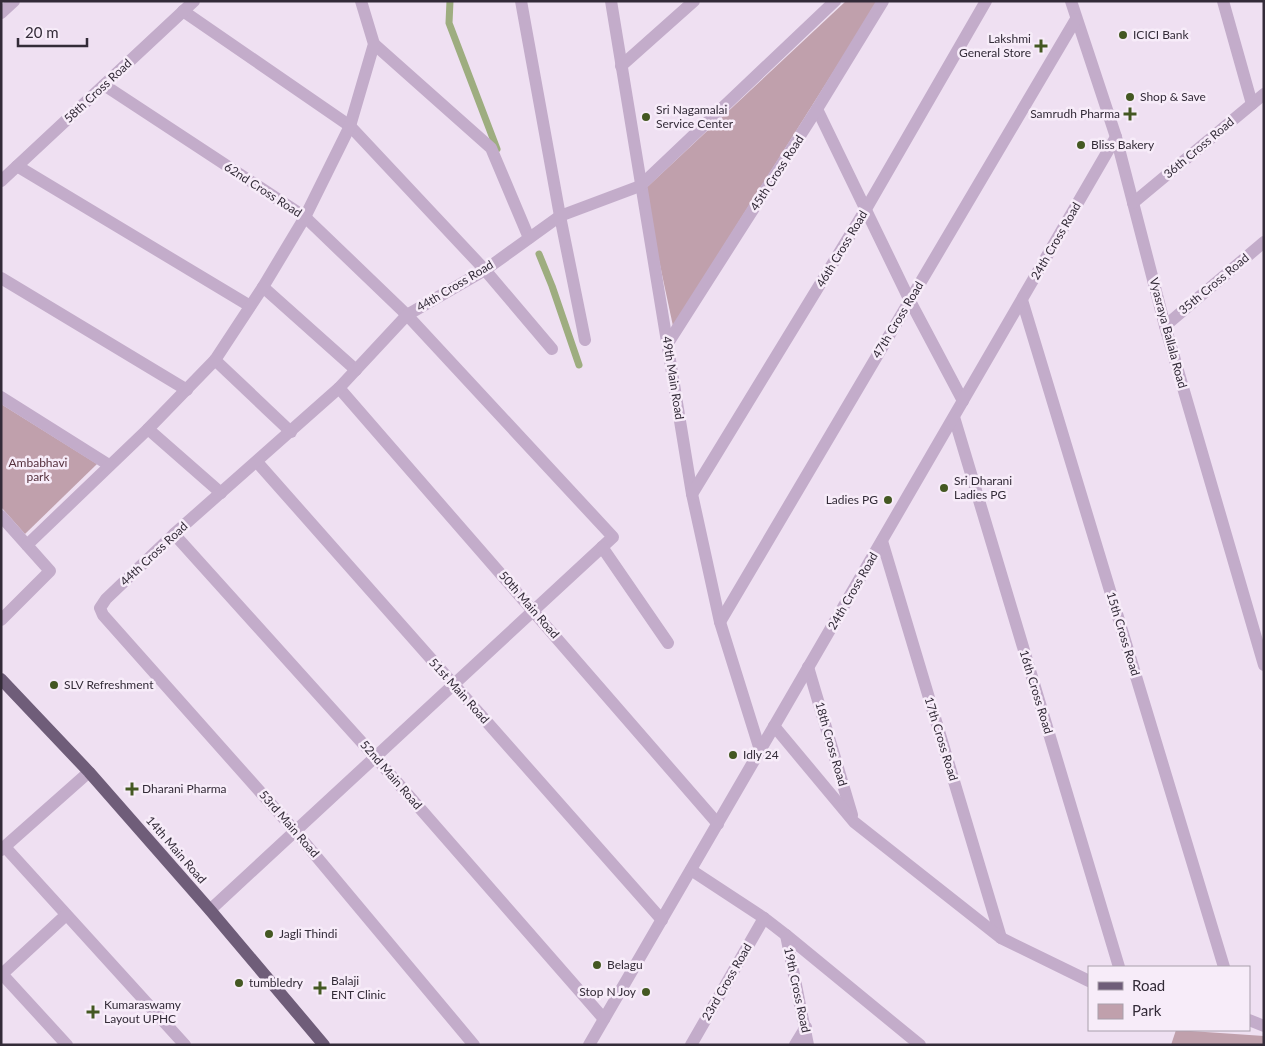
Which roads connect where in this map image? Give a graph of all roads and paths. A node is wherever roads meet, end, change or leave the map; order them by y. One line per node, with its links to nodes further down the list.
1 (14, 1): 13 (street)
2 (194, 1): 12 (street, 58th Cross Road)
3 (361, 1): 15 (street)
4 (521, 1): 28 (street)
5 (611, 1): 16 (street, 49th Main Road)
6 (694, 1): 16 (street)
7 (836, 1): 25 (street, 44th Cross Road)
8 (883, 1): 20 (street, 45th Cross Road)
9 (986, 1): 27 (street, 46th Cross Road)
10 (1071, 1): 14 (street, Vyasraya Ballala Road)
11 (1223, 1): 19 (street)
12 (183, 11): 17 (street, 58th Cross Road); 21 (street)
13 (1, 13)
14 (1076, 19): 22 (street, Vyasraya Ballala Road); 36 (street, 47th Cross Road)
15 (374, 44): 21 (street); 30 (street)
16 (621, 66): 25 (street, 49th Main Road)
17 (104, 85): 23 (street, 58th Cross Road); 29 (street, 62nd Cross Road)
18 (1264, 94): 19 (street, 36th Cross Road)
19 (1252, 104): 26 (street, 36th Cross Road)
20 (818, 109): 27 (street); 41 (street, 45th Cross Road)
21 (350, 126): 29 (street); 32 (street)
22 (1116, 137): 26 (street, Vyasraya Ballala Road); 35 (street, 24th Cross Road)
23 (17, 166): 24 (street, 58th Cross Road); 37 (street)
24 (1, 181)
25 (640, 186): 28 (street, 44th Cross Road); 41 (street, 49th Main Road)
26 (1133, 203): 39 (street, Vyasraya Ballala Road)
27 (866, 209): 36 (street); 55 (street, 46th Cross Road)
28 (560, 216): 30 (street, 44th Cross Road); 40 (street)
29 (305, 218): 34 (street); 38 (street, 62nd Cross Road)
30 (529, 238): 32 (street, 44th Cross Road)
31 (1264, 242): 39 (street, 35th Cross Road)
32 (485, 270): 38 (street, 44th Cross Road); 42 (street)
33 (1, 278): 46 (street)
34 (263, 287): 37 (street); 44 (street)
35 (1022, 300): 48 (street, 24th Cross Road); 86 (street, 15th Cross Road)
36 (910, 301): 48 (street); 64 (street, 47th Cross Road)
37 (250, 306): 43 (street)
38 (408, 315): 44 (street, 44th Cross Road); 60 (street, 62nd Cross Road)
39 (1165, 326): 66 (street, Vyasraya Ballala Road)
40 (585, 340)
41 (668, 343): 55 (street, 49th Main Road)
42 (552, 349)
43 (215, 360): 46 (street); 51 (street)
44 (356, 370): 45 (street, 44th Cross Road)
45 (339, 388): 51 (street, 44th Cross Road); 62 (street, 50th Main Road)
46 (187, 390): 50 (street)
47 (1, 398): 53 (street)
48 (963, 401): 49 (street, 24th Cross Road)
49 (954, 417): 58 (street, 24th Cross Road); 85 (street, 16th Cross Road)
50 (148, 429): 53 (street); 54 (street)
51 (291, 432): 52 (street, 44th Cross Road)
52 (257, 462): 54 (street, 44th Cross Road); 69 (street, 51st Main Road)
53 (109, 465): 59 (street)
54 (221, 493): 57 (street, 44th Cross Road)
55 (692, 494): 64 (street, 49th Main Road)
56 (1, 516): 59 (street)
57 (174, 534): 61 (street, 44th Cross Road); 72 (street, 52nd Main Road)
58 (882, 541): 67 (street, 24th Cross Road); 84 (street, 17th Cross Road)
59 (27, 545): 63 (street)
60 (602, 547): 62 (street); 65 (street)
61 (100, 608): 76 (street, 53rd Main Road)
62 (534, 610): 69 (street); 75 (street, 50th Main Road)
63 (1, 620)
64 (720, 622): 71 (street, 49th Main Road)
65 (668, 643)
66 (1264, 665)
67 (808, 667): 70 (street, 24th Cross Road); 74 (street, 18th Cross Road)
68 (1, 679): 73 (main road, 14th Main Road)
69 (453, 684): 72 (street); 82 (street, 51st Main Road)
70 (774, 726): 71 (street, 24th Cross Road); 74 (street)
71 (760, 750): 75 (street, 24th Cross Road)
72 (376, 757): 76 (street); 89 (street, 52nd Main Road)
73 (89, 772): 77 (street); 79 (main road, 14th Main Road)
74 (854, 822): 84 (street)
75 (718, 824): 78 (street, 24th Cross Road)
76 (295, 831): 79 (street); 96 (street, 53rd Main Road)
77 (3, 849): 80 (street)
78 (691, 870): 81 (street); 82 (street, 24th Cross Road)
79 (210, 910): 95 (main road, 14th Main Road)
80 (66, 915): 87 (street); 94 (street)
81 (764, 918): 83 (street); 98 (street, 23rd Cross Road)
82 (662, 920): 89 (street, 24th Cross Road)
83 (786, 935): 92 (street, 19th Cross Road); 101 (street)
84 (1001, 938): 88 (street)
85 (1119, 966)
86 (1224, 966)
87 (2, 975): 93 (street)
88 (1088, 981)
89 (604, 1020): 97 (street, 24th Cross Road)
90 (1250, 1020): 91 (street)
91 (1264, 1026)
92 (806, 1027): 99 (street); 100 (street, 19th Cross Road)
93 (67, 1045)
94 (185, 1045)
95 (324, 1045)
96 (474, 1045)
97 (589, 1045)
98 (691, 1045)
99 (795, 1045)
100 (808, 1045)
101 (920, 1045)

